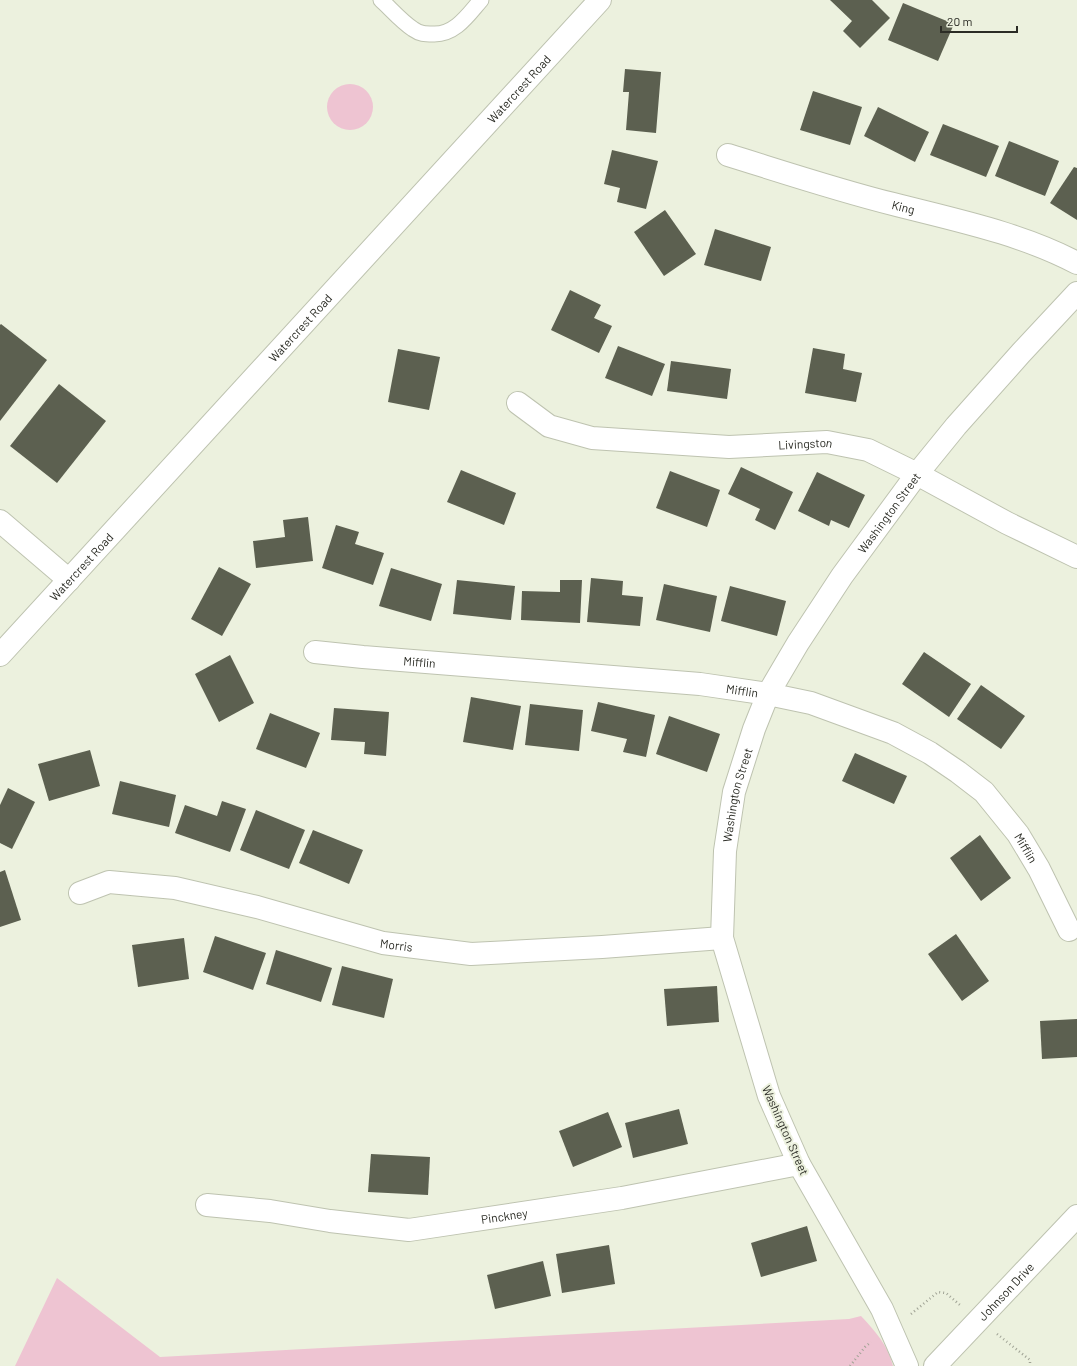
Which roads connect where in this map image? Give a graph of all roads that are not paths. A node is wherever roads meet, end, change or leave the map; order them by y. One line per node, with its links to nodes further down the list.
1 (381, 0): 2 (lane)
2 (481, 0)
3 (600, 0): 11 (street, Watercrest Road)
4 (728, 155): 5 (street, King)
5 (1077, 263)
6 (1077, 293): 8 (street, Washington Street)
7 (518, 403): 8 (street, Livingston)
8 (917, 474): 10 (street, Livingston); 14 (street, Washington Street)
9 (0, 521): 11 (street)
10 (1077, 557)
11 (69, 580): 13 (street, Watercrest Road)
12 (315, 652): 14 (street, Mifflin)
13 (0, 655)
14 (768, 694): 16 (street, Mifflin); 17 (street, Washington Street)
15 (80, 892): 17 (street, Morris)
16 (1069, 930)
17 (722, 938): 18 (street, Washington Street)
18 (799, 1164): 19 (street, Pinckney); 21 (street, Washington Street)
19 (207, 1205)
20 (1077, 1216): 22 (street, Johnson Drive)
21 (907, 1366)
22 (935, 1366)

